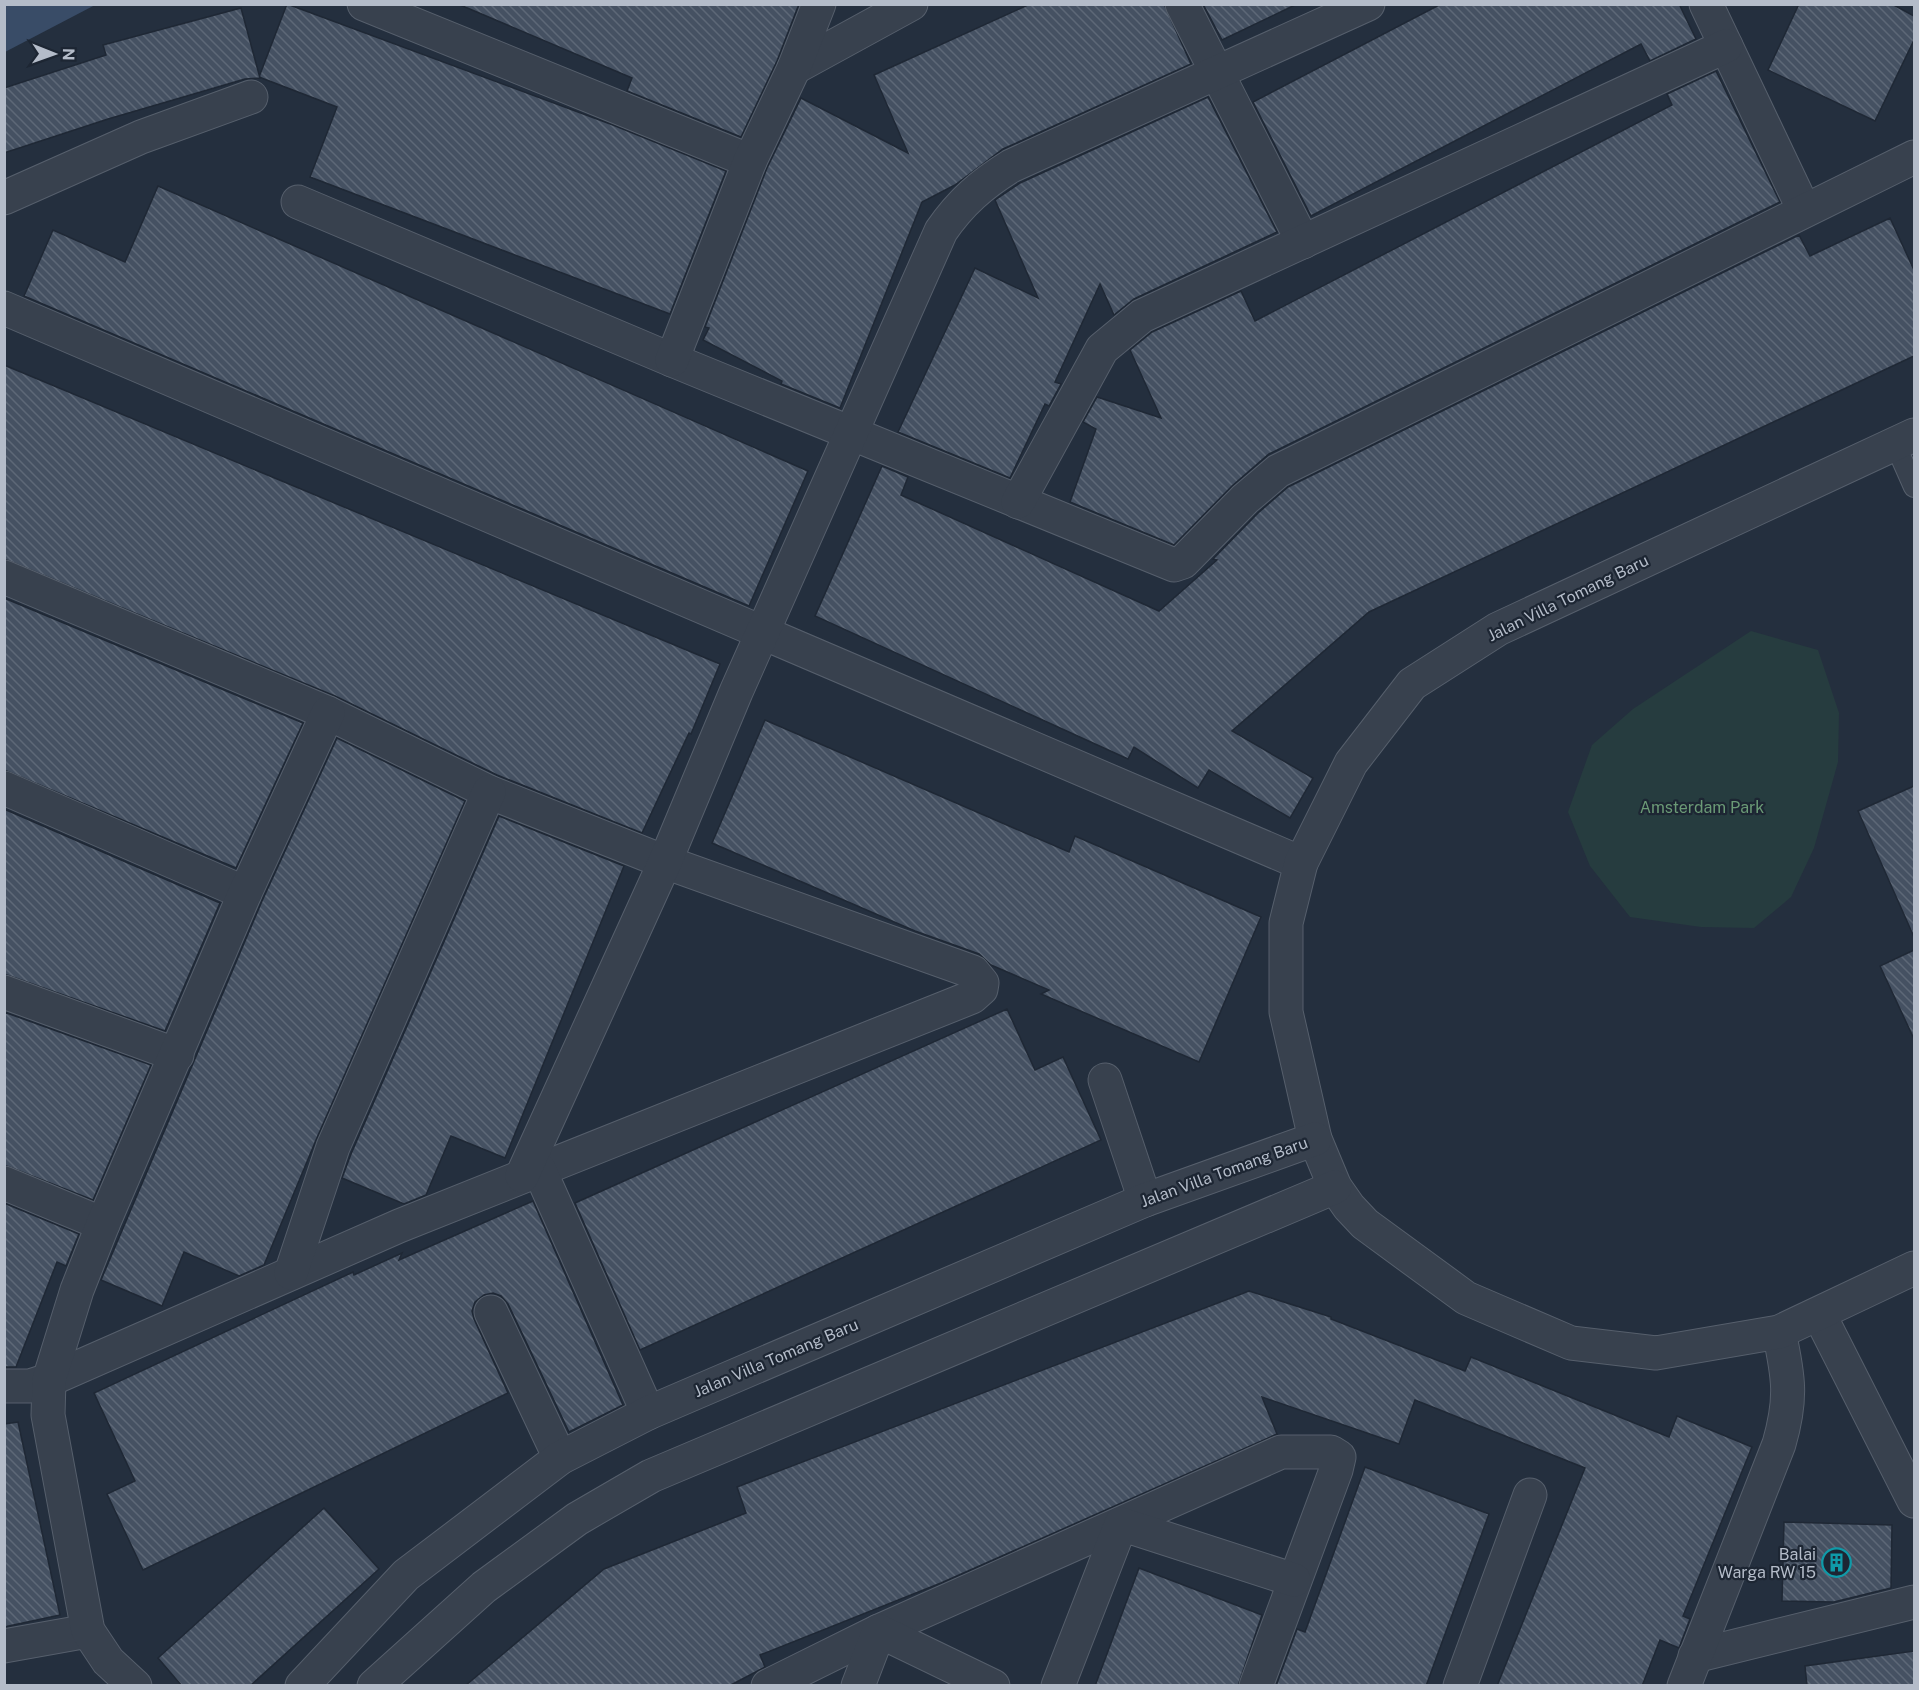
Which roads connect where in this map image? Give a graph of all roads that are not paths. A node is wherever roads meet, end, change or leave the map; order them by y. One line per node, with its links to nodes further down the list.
1 (364, 4): 11 (street)
2 (819, 4): 8 (street)
3 (1182, 4): 9 (street)
4 (1368, 4): 9 (street)
5 (1706, 4): 7 (street)
6 (903, 6): 8 (street)
7 (1726, 46): 15 (street); 16 (street)
8 (794, 68): 11 (street)
9 (1219, 74): 16 (street); 19 (street)
10 (251, 97): 13 (street)
11 (750, 161): 18 (street)
12 (1912, 166): 15 (street)
13 (4, 198)
14 (298, 202): 18 (street)
15 (1804, 210): 22 (street)
16 (1303, 242): 22 (street)
17 (4, 308): 24 (street)
18 (672, 360): 19 (street)
19 (850, 433): 22 (street); 24 (street)
20 (1905, 440): 21 (lane); 29 (street, Jalan Villa Tomang Baru)
21 (1914, 487)
22 (1018, 502)
23 (4, 577): 25 (street)
24 (763, 632): 28 (street); 29 (street)
25 (328, 713): 27 (street); 30 (street)
26 (4, 788): 30 (street)
27 (489, 792): 28 (street); 41 (street)
28 (665, 862): 35 (street); 35 (street)
29 (1301, 863): 34 (street, Jalan Villa Tomang Baru)
30 (244, 892): 32 (street)
31 (4, 992): 32 (street)
32 (177, 1054): 39 (street)
33 (1105, 1080): 38 (street)
34 (1315, 1139): 37 (street, Jalan Villa Tomang Baru); 38 (street, Jalan Villa Tomang Baru)
35 (530, 1173): 41 (street); 47 (street)
36 (4, 1183): 39 (street)
37 (1335, 1187): 44 (street, Jalan Villa Tomang Baru); 60 (street)
38 (1145, 1200): 47 (street, Jalan Villa Tomang Baru)
39 (103, 1224): 45 (street)
40 (1914, 1268): 43 (street, Jalan Villa Tomang Baru)
41 (291, 1273): 45 (street)
42 (491, 1312): 48 (street)
43 (1819, 1314): 44 (street, Jalan Villa Tomang Baru); 50 (street)
44 (1779, 1332): 57 (street)
45 (49, 1380): 46 (street); 54 (street)
46 (4, 1386)
47 (648, 1413): 48 (street, Jalan Villa Tomang Baru)
48 (560, 1458): 59 (street, Jalan Villa Tomang Baru)
49 (1530, 1495): 66 (street)
50 (1914, 1501)
51 (1121, 1524): 52 (street); 52 (street); 55 (street); 64 (street)
52 (1294, 1580): 65 (street)
53 (1914, 1602): 57 (street)
54 (88, 1631): 56 (street); 58 (street)
55 (879, 1631): 61 (street); 62 (street); 63 (street)
56 (4, 1646)
57 (1689, 1671)
58 (135, 1686)
59 (302, 1686)
60 (374, 1686)
61 (768, 1686)
62 (858, 1686)
63 (993, 1686)
64 (1058, 1686)
65 (1256, 1686)
66 (1460, 1686)

